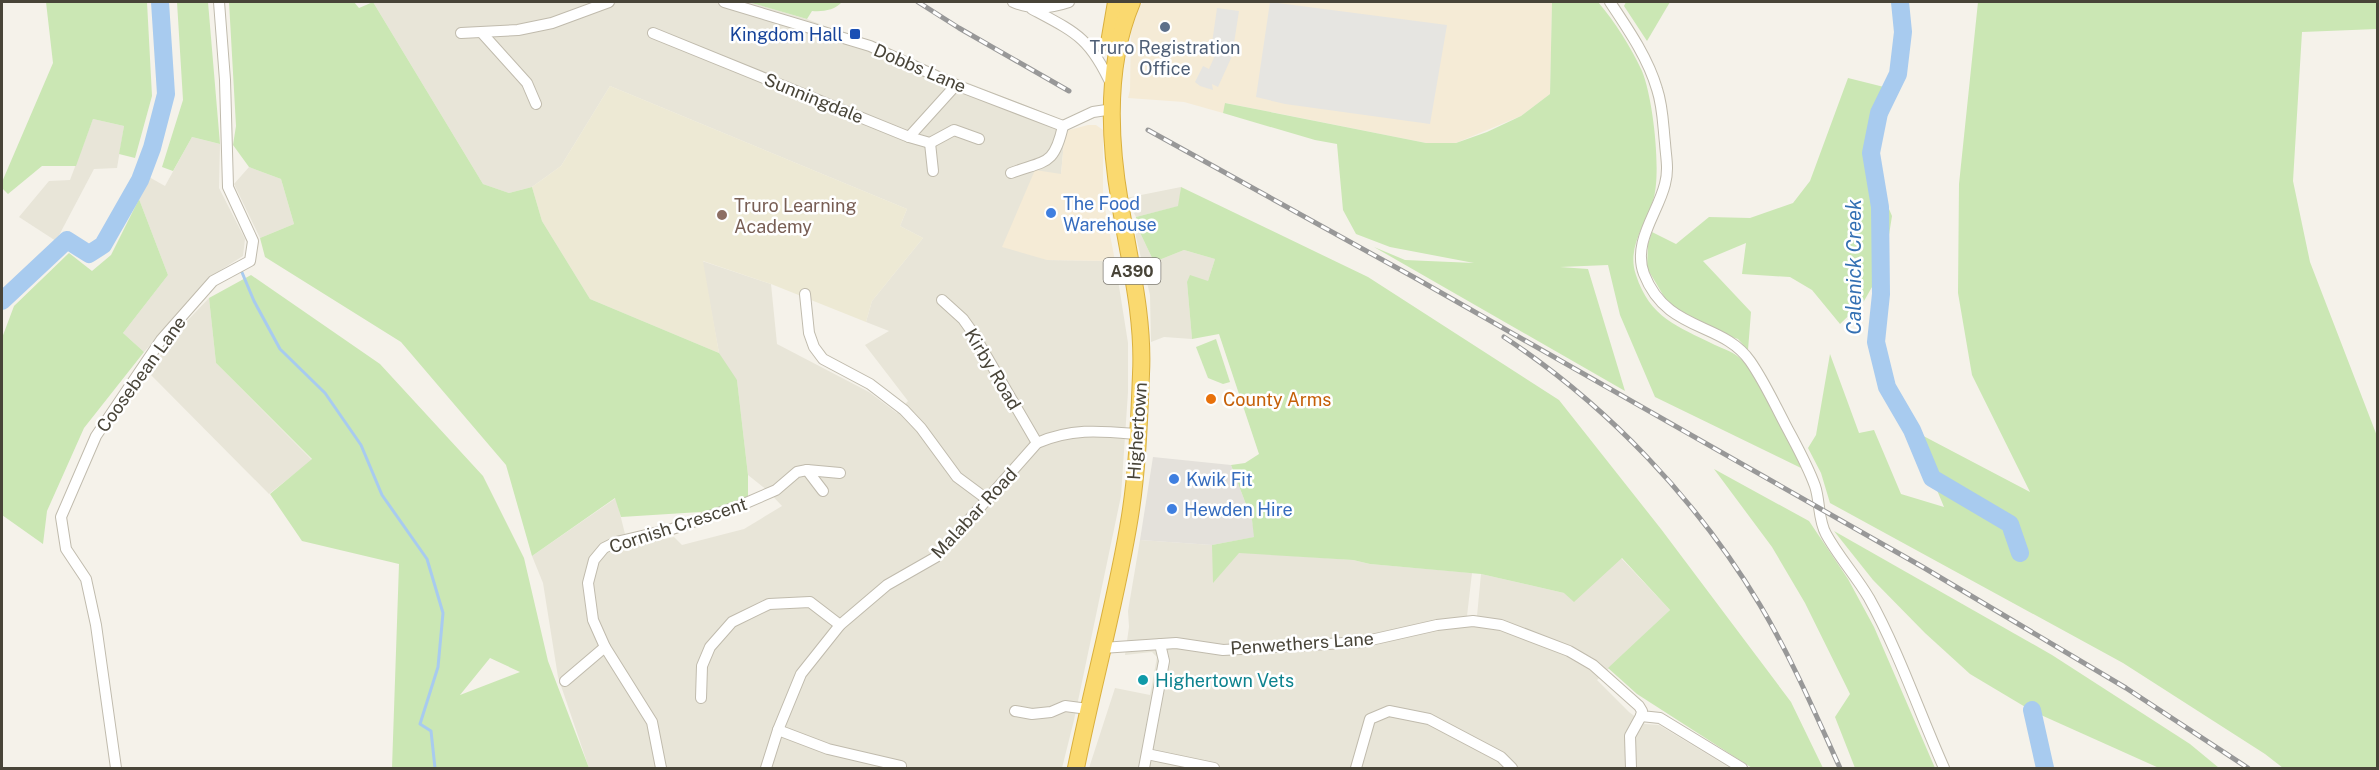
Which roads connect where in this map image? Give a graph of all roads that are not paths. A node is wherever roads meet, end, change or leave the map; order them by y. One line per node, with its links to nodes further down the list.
1 (219, 2): 43 (street, Coosebean Lane)
2 (609, 2): 11 (street)
3 (724, 2): 13 (street, Dobbs Lane)
4 (1012, 2): 9 (street)
5 (1069, 2): 9 (street)
6 (1116, 2): 14 (highway, Highertown / A390)
7 (1132, 2): 14 (highway, Highertown / A390)
8 (1610, 2): 53 (street)
9 (1032, 9): 14 (street)
10 (461, 33): 11 (street)
11 (482, 33): 15 (street)
12 (653, 33): 18 (street, Sunningdale)
13 (956, 85): 17 (street, Dobbs Lane); 18 (street)
14 (1113, 89): 16 (highway, Highertown / A390)
15 (536, 104)
16 (1113, 109): 17 (street); 25 (highway, Highertown / A390)
17 (1063, 126): 22 (street)
18 (909, 137): 20 (street, Sunningdale)
19 (979, 139): 20 (street)
20 (930, 143): 21 (street)
21 (933, 171)
22 (1011, 173)
23 (805, 294): 30 (street)
24 (942, 300): 26 (street, Kirby Road)
25 (1137, 434): 26 (street, Malabar Road); 34 (highway, Highertown / A390)
26 (1037, 443): 30 (street, Malabar Road)
27 (807, 470): 28 (street); 29 (street); 33 (street, Cornish Crescent)
28 (840, 473)
29 (823, 491)
30 (988, 500): 31 (street, Malabar Road)
31 (840, 625): 36 (street); 40 (street, Malabar Road)
32 (1160, 644): 34 (street, Penwethers Lane); 39 (street, Penwethers Lane); 41 (street)
33 (605, 647): 35 (street); 44 (street, Cornish Crescent)
34 (1102, 648): 37 (highway, Highertown / A390)
35 (565, 681)
36 (702, 698)
37 (1088, 709): 38 (street); 46 (highway, Highertown / A390)
38 (1015, 711)
39 (1641, 716): 51 (street); 52 (street)
40 (778, 730): 42 (street); 45 (street, Malabar Road)
41 (1148, 754): 47 (street); 48 (street)
42 (901, 765)
43 (116, 768)
44 (661, 768)
45 (766, 768)
46 (1076, 768)
47 (1144, 768)
48 (1214, 768)
49 (1356, 768): 50 (street)
50 (1512, 768)
51 (1631, 768)
52 (1742, 768)
53 (1944, 768)

